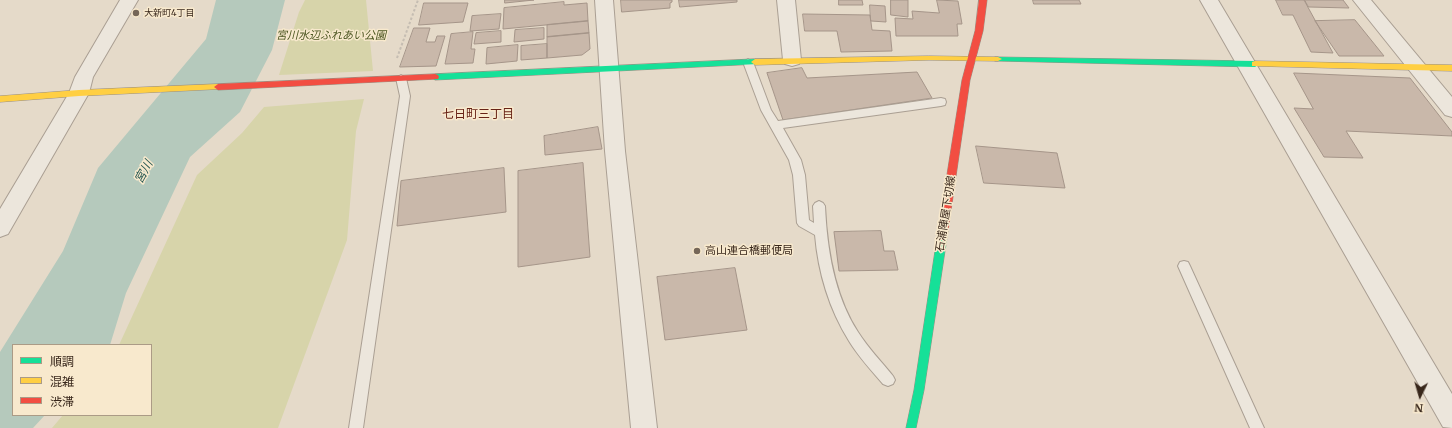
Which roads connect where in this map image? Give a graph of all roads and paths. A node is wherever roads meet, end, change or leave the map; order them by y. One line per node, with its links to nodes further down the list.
1 (129, 0): 16 (street)
2 (418, 0): 15 (path)
3 (604, 0): 13 (street)
4 (786, 0): 9 (street)
5 (983, 0): 8 (street, 石浦陣屋下切線)
6 (1209, 0): 11 (street)
7 (1362, 0): 12 (street)
8 (973, 58): 9 (street); 11 (street); 29 (street, 石浦陣屋下切線)
9 (792, 60): 10 (street)
10 (748, 62): 13 (street); 20 (lane)
11 (1246, 63): 12 (street); 26 (street)
12 (1417, 67): 14 (street); 19 (street)
13 (610, 68): 15 (street); 28 (street)
14 (1452, 68)
15 (395, 78): 16 (street); 27 (lane)
16 (87, 93): 17 (street); 22 (street)
17 (0, 99)
18 (940, 102): 20 (lane)
19 (1452, 110)
20 (775, 125): 23 (lane)
21 (818, 206): 23 (lane)
22 (0, 228)
23 (820, 232): 25 (lane)
24 (1184, 266): 30 (lane)
25 (888, 380)
26 (1452, 418)
27 (356, 428)
28 (644, 428)
29 (911, 428)
30 (1257, 428)

